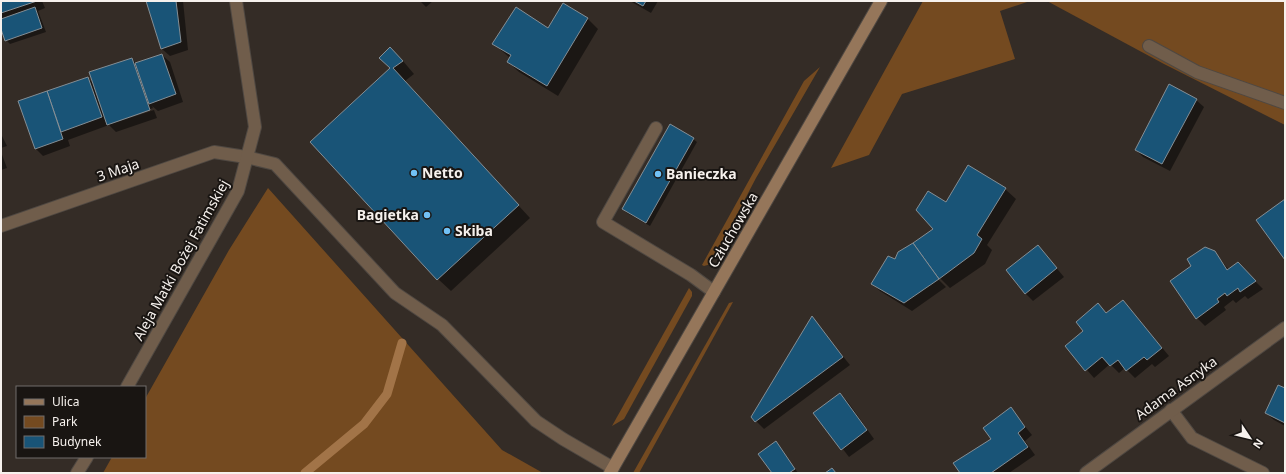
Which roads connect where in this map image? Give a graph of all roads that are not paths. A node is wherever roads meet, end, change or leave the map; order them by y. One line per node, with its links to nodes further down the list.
1 (236, 1): 6 (street, Aleja Matki Bożej Fatimskiej)
2 (881, 1): 8 (main road, Człuchowska)
3 (1149, 46): 4 (street)
4 (1285, 103)
5 (656, 128): 8 (street)
6 (246, 157): 7 (street, 3 Maja); 10 (street, Aleja Matki Bożej Fatimskiej); 13 (street, 3 Maja)
7 (1, 226)
8 (714, 292): 13 (main road, Człuchowska)
9 (1285, 328): 11 (street, Adama Asnyka)
10 (128, 386)
11 (1171, 410): 15 (street, Adama Asnyka); 16 (street)
12 (86, 458): 14 (street)
13 (611, 470)
14 (77, 473)
15 (1086, 473)
16 (1263, 473)

